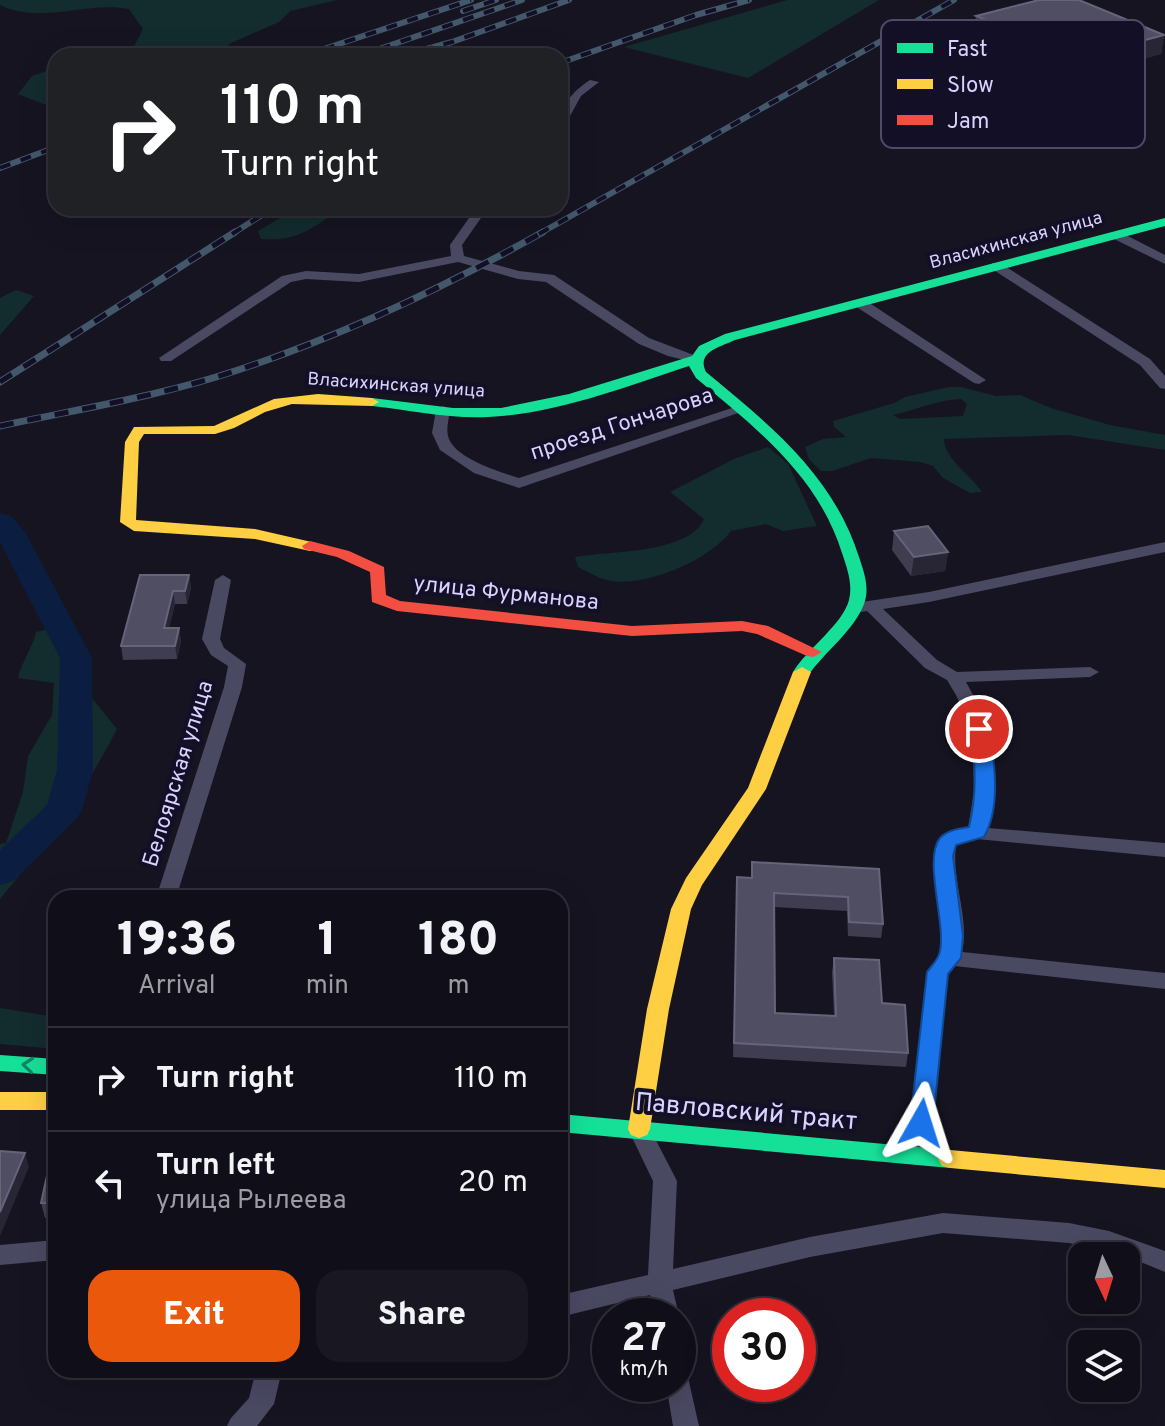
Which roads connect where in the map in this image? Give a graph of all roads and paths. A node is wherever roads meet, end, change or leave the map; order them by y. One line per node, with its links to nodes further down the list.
1 (594, 82): 2 (street)
2 (568, 110)
3 (476, 216): 6 (street)
4 (1165, 222): 5 (street, Власихинская улица)
5 (1116, 235): 7 (street); 8 (street, Власихинская улица)
6 (458, 258): 10 (street); 11 (street)
7 (1165, 260)
8 (996, 266): 9 (street, Власихинская улица); 13 (street)
9 (860, 303): 11 (street, Власихинская улица); 12 (street)
10 (166, 358)
11 (697, 359): 14 (street, Власихинская улица); 15 (street)
12 (979, 380)
13 (1165, 385)
14 (443, 410): 15 (street, проезд Гончарова); 16 (street, Власихинская улица)
15 (740, 410): 19 (street)
16 (139, 430): 20 (street, улица Фурманова)
17 (1165, 547): 19 (street)
18 (223, 580): 25 (street, Белоярская улица)
19 (863, 607): 20 (street); 22 (street)
20 (813, 652): 33 (street)
21 (1090, 672): 22 (street)
22 (954, 677): 23 (street)
23 (977, 833): 24 (street); 26 (street)
24 (1165, 850)
25 (169, 890)
26 (950, 958): 27 (street); 34 (street)
27 (1165, 981)
28 (0, 1063): 29 (street, one-way to 28)
29 (48, 1066)
30 (0, 1101): 31 (street)
31 (48, 1101)
32 (568, 1124): 33 (street, Павловский тракт)
33 (639, 1129): 34 (street, Павловский тракт); 39 (street)
34 (918, 1156): 35 (street, Павловский тракт)
35 (1165, 1179)
36 (48, 1251): 37 (street)
37 (0, 1255)
38 (1165, 1262): 39 (street)
39 (660, 1285): 40 (street); 41 (street)
40 (663, 1298)
41 (568, 1304)
42 (267, 1378): 44 (street)
43 (682, 1402): 45 (street)
44 (240, 1426)
45 (686, 1426)

